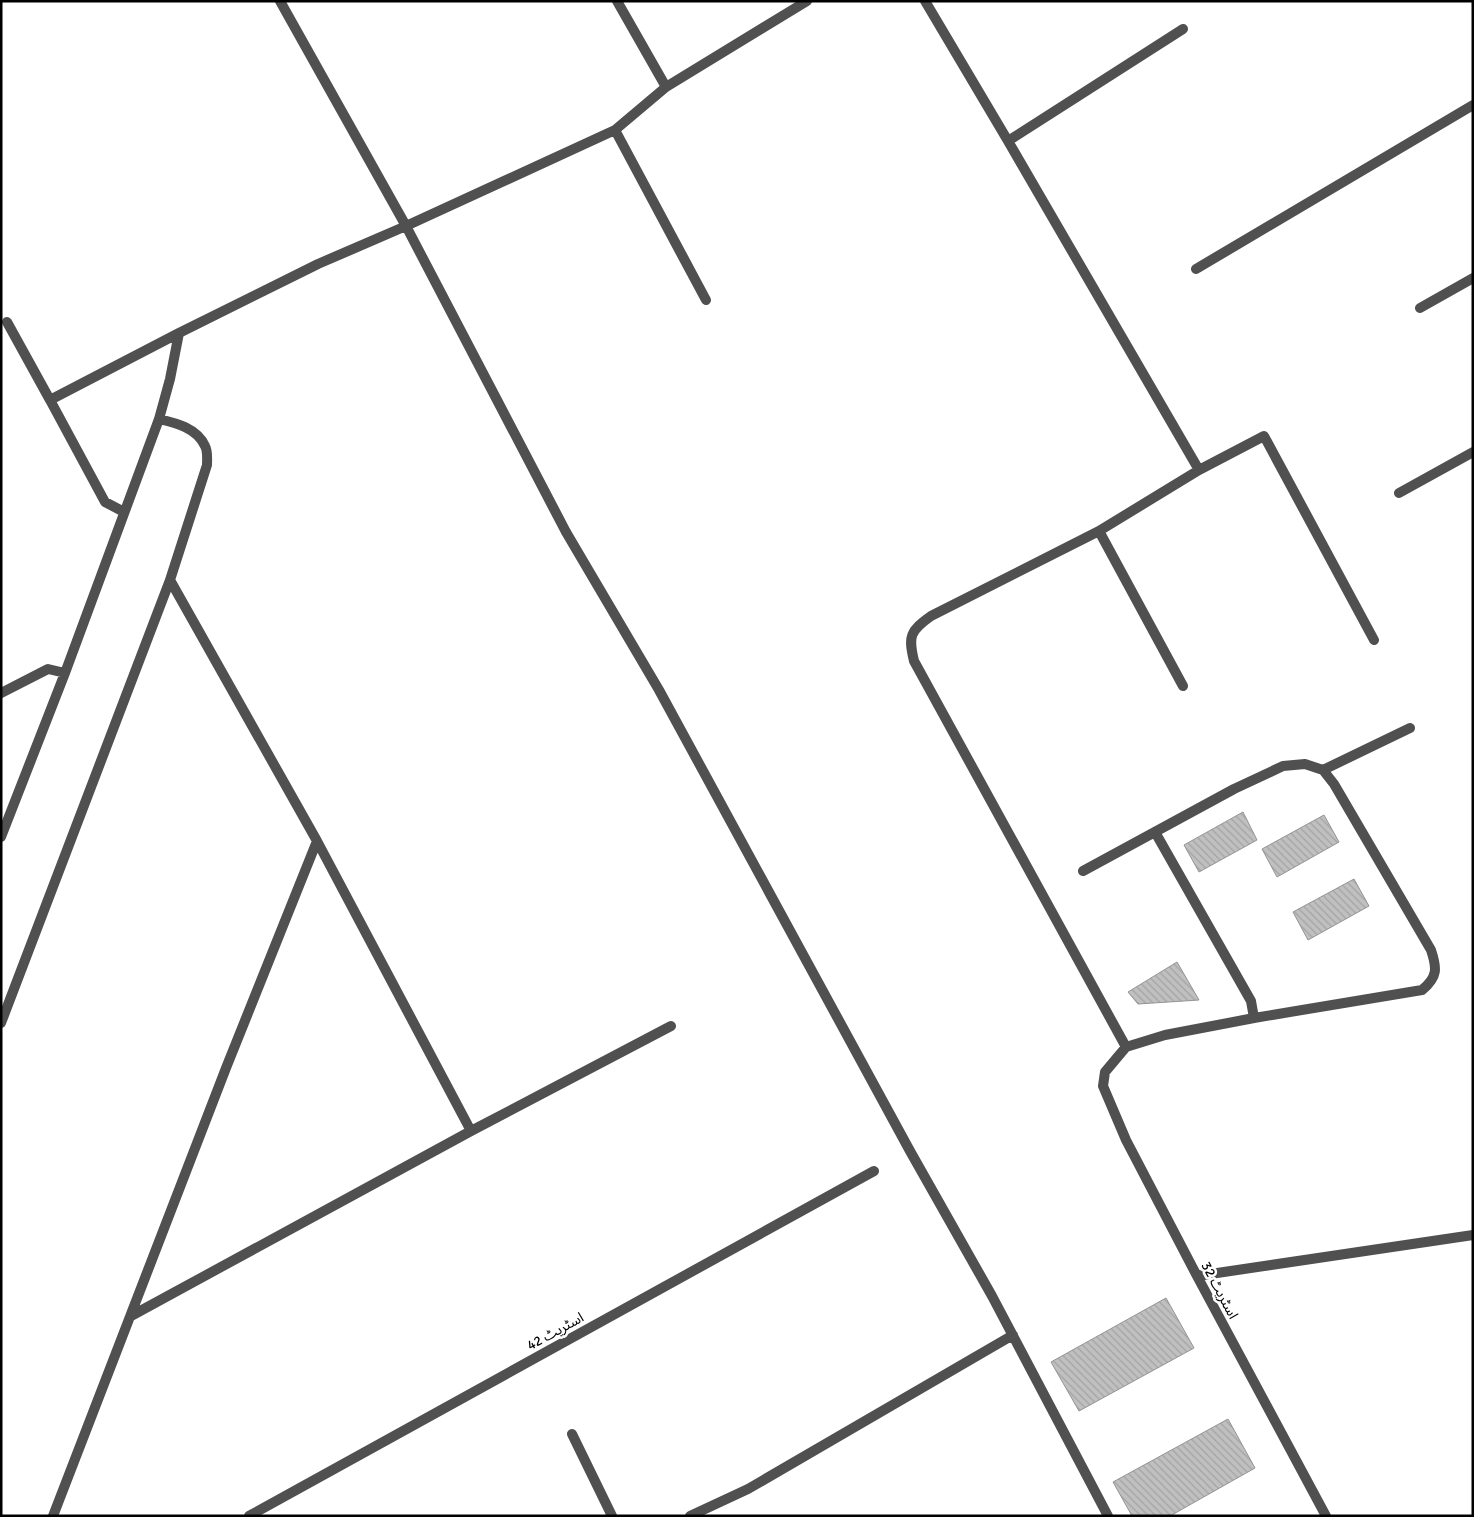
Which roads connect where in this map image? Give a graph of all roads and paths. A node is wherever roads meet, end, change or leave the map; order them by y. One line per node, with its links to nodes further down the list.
1 (280, 1): 10 (street)
2 (617, 1): 6 (street)
3 (807, 1): 6 (street)
4 (925, 1): 9 (street)
5 (1183, 29): 9 (street)
6 (666, 87): 8 (street)
7 (1473, 105): 11 (street)
8 (615, 130): 10 (street); 13 (street)
9 (1008, 141): 20 (street)
10 (406, 226): 16 (street); 44 (street)
11 (1196, 269)
12 (1473, 278): 14 (street)
13 (706, 300)
14 (1420, 308)
15 (7, 322): 17 (street)
16 (179, 332): 17 (street); 18 (street)
17 (50, 400): 22 (street)
18 (158, 419): 22 (street); 24 (street)
19 (1473, 452): 21 (street)
20 (1199, 470): 23 (street); 25 (street)
21 (1398, 493)
22 (124, 512): 26 (street)
23 (1099, 531): 27 (street); 38 (street)
24 (170, 580): 33 (street); 36 (street)
25 (1374, 640)
26 (65, 673): 28 (street); 32 (street)
27 (1183, 686)
28 (1, 693)
29 (1410, 728): 30 (street)
30 (1323, 770): 31 (street); 35 (street)
31 (1155, 832): 34 (street); 35 (street)
32 (2, 835)
33 (317, 842): 39 (street); 43 (street)
34 (1083, 872)
35 (1254, 1018): 38 (street)
36 (1, 1023)
37 (670, 1026): 39 (street)
38 (1126, 1047): 42 (street, اسٹریٹ 32)
39 (471, 1132): 43 (street)
40 (874, 1171): 47 (street, اسٹریٹ 42)
41 (1473, 1235): 42 (street)
42 (1197, 1276): 51 (street, اسٹریٹ 32)
43 (131, 1316): 46 (street)
44 (1013, 1335): 49 (street); 50 (street)
45 (572, 1434): 48 (street)
46 (53, 1516)
47 (249, 1516)
48 (612, 1516)
49 (690, 1516)
50 (1108, 1516)
51 (1326, 1516)

